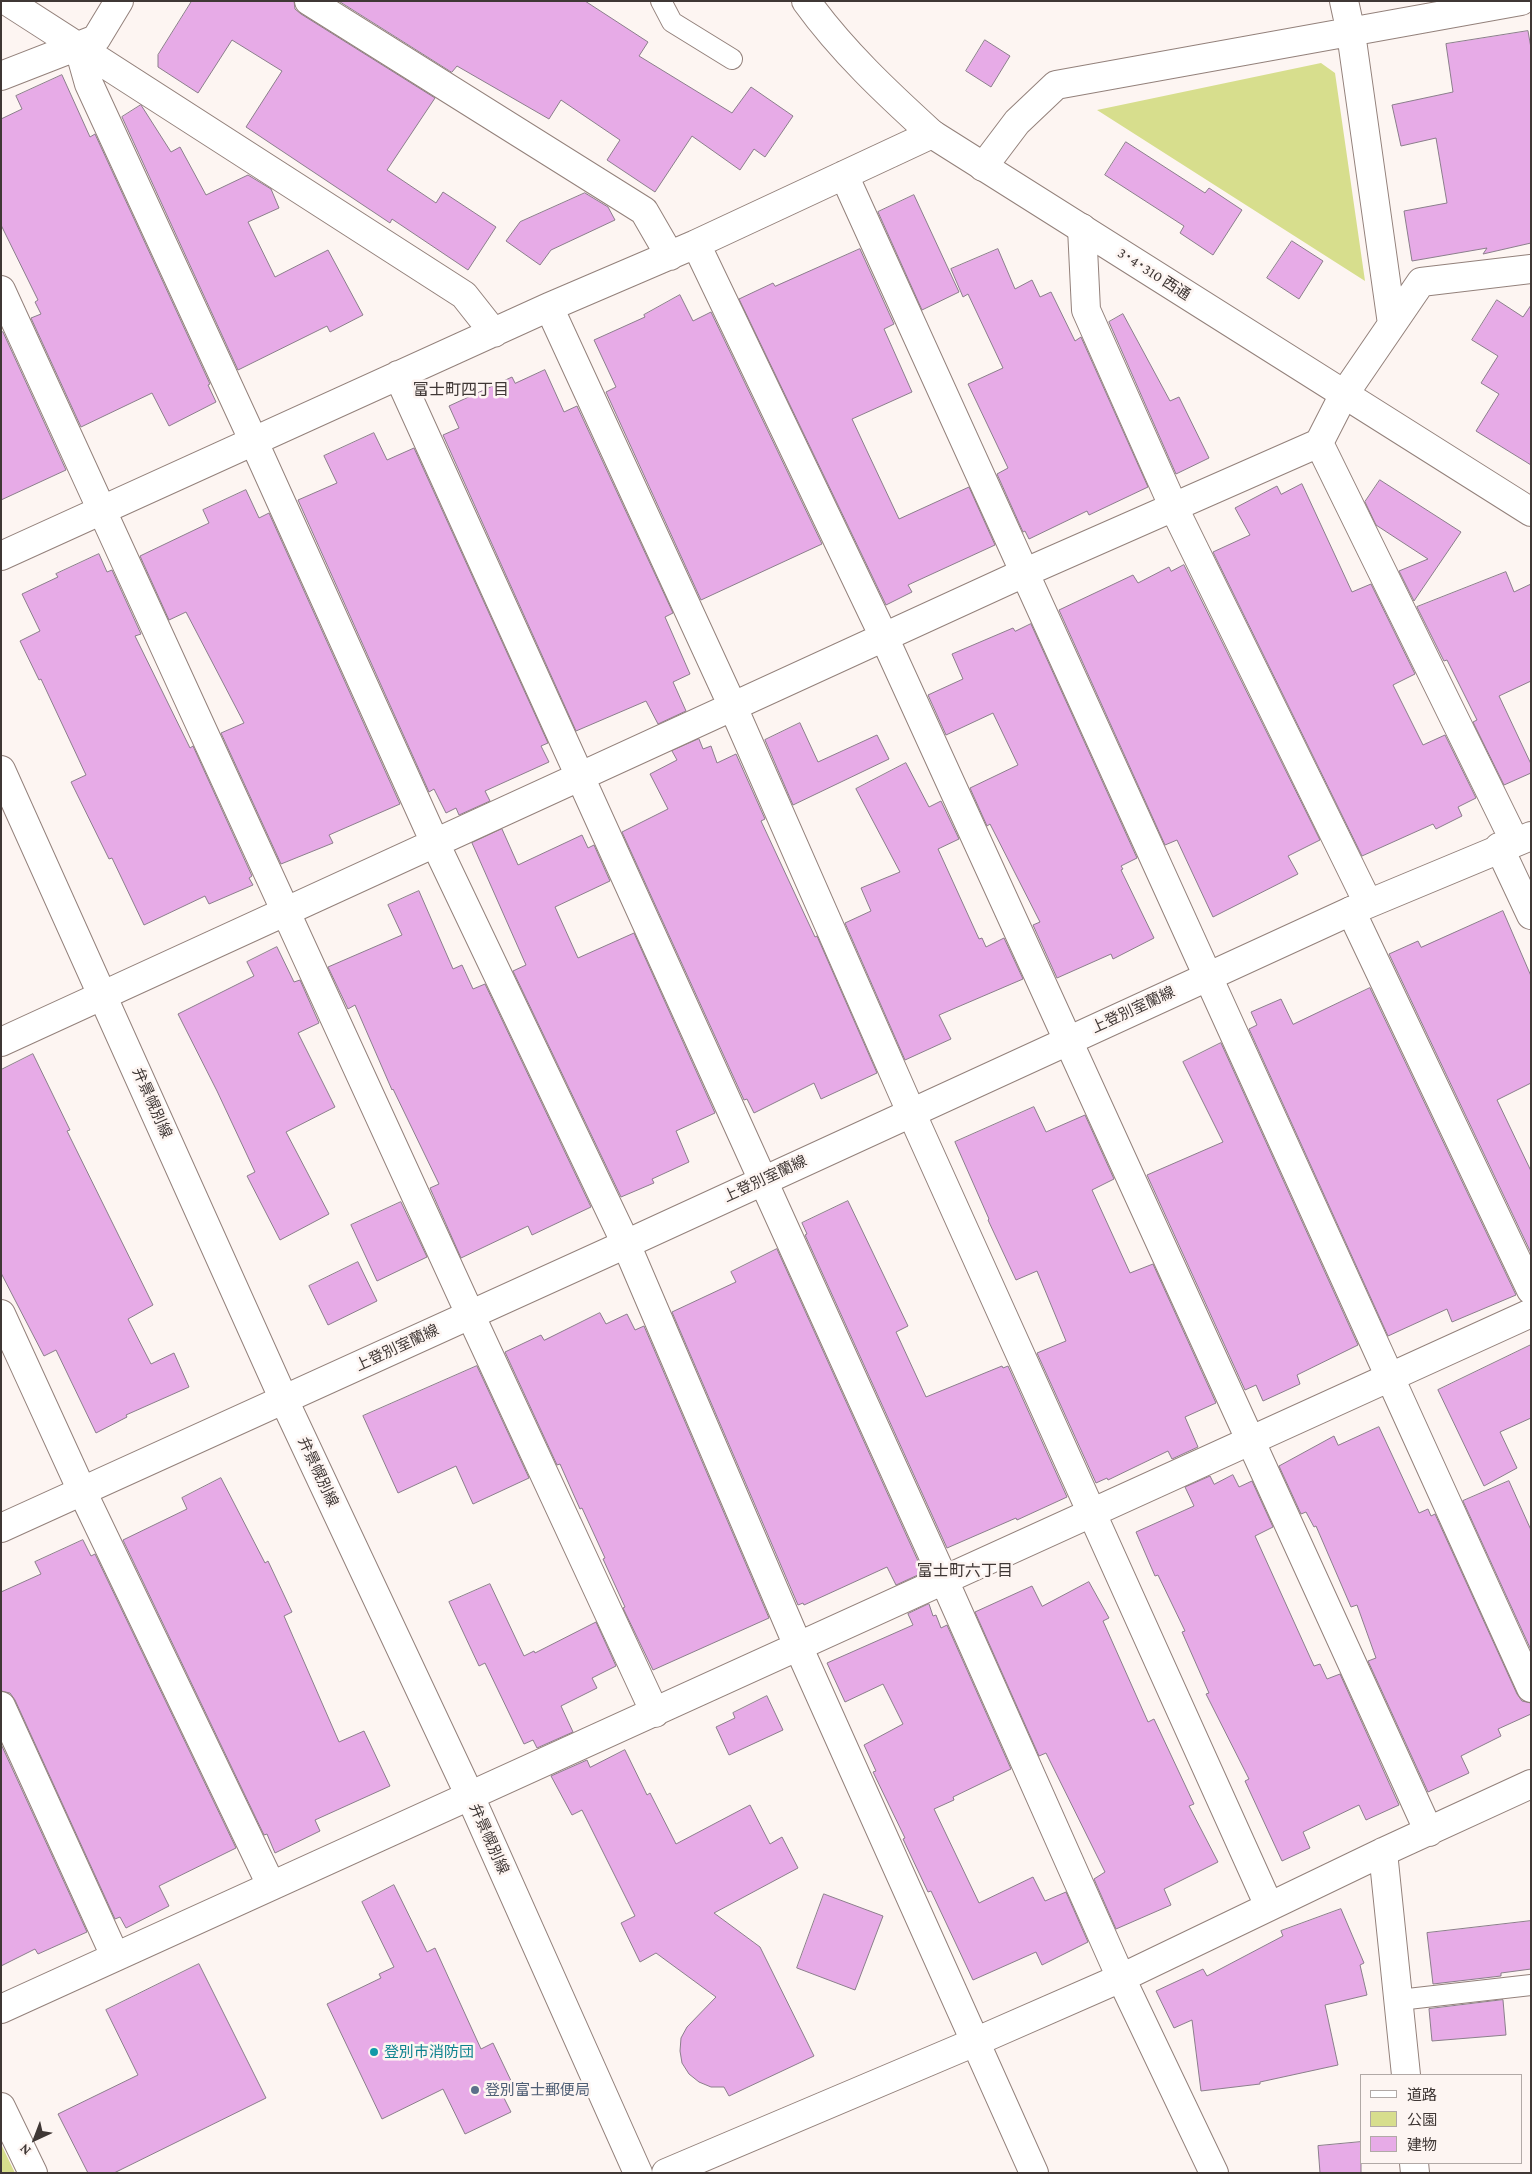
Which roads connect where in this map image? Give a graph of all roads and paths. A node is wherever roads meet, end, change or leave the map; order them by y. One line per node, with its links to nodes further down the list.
1 (7, 1): 9 (street)
2 (119, 1): 9 (street)
3 (308, 1): 17 (street)
4 (661, 1): 10 (lane)
5 (806, 1): 12 (street, 3･4･310 西通)
6 (1344, 1): 8 (street)
7 (1521, 1): 8 (street)
8 (1350, 33): 13 (street); 21 (street)
9 (78, 45): 11 (street); 22 (street); 25 (street)
10 (732, 59)
11 (1, 76)
12 (932, 134): 13 (street, 3･4･310 西通); 14 (street)
13 (983, 167): 15 (street, 3･4･310 西通)
14 (844, 175): 16 (street); 31 (street)
15 (1082, 228): 24 (street, 3･4･310 西通); 27 (street)
16 (696, 244): 17 (street); 32 (street)
17 (670, 256): 20 (street)
18 (1531, 269): 21 (street)
19 (1, 290): 28 (street)
20 (549, 307): 22 (street); 33 (street)
21 (1392, 324): 24 (street)
22 (494, 333): 23 (street)
23 (398, 375): 25 (street); 35 (street)
24 (1343, 396): 26 (street); 29 (street, 3･4･310 西通)
25 (254, 442): 28 (street); 37 (street)
26 (1319, 443): 27 (street); 36 (street)
27 (1174, 508): 31 (street); 38 (street)
28 (101, 510): 30 (street); 39 (street)
29 (1531, 512)
30 (1, 556)
31 (1026, 572): 32 (street); 41 (street)
32 (884, 637): 33 (street); 43 (street)
33 (732, 707): 35 (street); 45 (street)
34 (1, 770): 42 (street, 弁景幌別線)
35 (580, 776): 37 (street); 46 (street)
36 (1515, 841): 38 (street, 上登別室蘭線); 40 (street)
37 (435, 842): 39 (street); 47 (street)
38 (1360, 907): 41 (street, 上登別室蘭線); 48 (street)
39 (284, 911): 42 (street); 51 (street)
40 (1531, 916)
41 (1209, 976): 43 (street, 上登別室蘭線); 52 (street)
42 (104, 995): 44 (street); 53 (street, 弁景幌別線)
43 (1068, 1040): 45 (street, 上登別室蘭線); 54 (street)
44 (1, 1042)
45 (911, 1112): 46 (street, 上登別室蘭線); 56 (street)
46 (762, 1181): 47 (street, 上登別室蘭線); 58 (street)
47 (626, 1244): 51 (street, 上登別室蘭線); 59 (street)
48 (1531, 1290)
49 (1531, 1313): 52 (street)
50 (1, 1314): 55 (street)
51 (470, 1314): 53 (street, 上登別室蘭線); 62 (street)
52 (1390, 1376): 54 (street); 60 (street)
53 (284, 1400): 55 (street, 上登別室蘭線); 64 (street, 弁景幌別線)
54 (1252, 1440): 56 (street); 65 (street)
55 (82, 1491): 57 (street, 上登別室蘭線); 67 (street)
56 (1092, 1513): 58 (street); 68 (street)
57 (1, 1528)
58 (944, 1580): 59 (street); 70 (street)
59 (798, 1646): 62 (street); 74 (street)
60 (1531, 1688)
61 (1, 1706): 69 (street)
62 (656, 1713): 64 (street)
63 (1531, 1784): 65 (street)
64 (469, 1794): 67 (street); 78 (street, 弁景幌別線)
65 (1429, 1832): 66 (street)
66 (1383, 1852): 68 (street); 72 (street)
67 (271, 1885): 69 (street)
68 (1269, 1906): 70 (street)
69 (115, 1956): 73 (street)
70 (1121, 1978): 74 (street); 81 (street)
71 (1531, 1985): 72 (lane)
72 (1399, 2000): 75 (street)
73 (1, 2009)
74 (975, 2042): 79 (street); 80 (street)
75 (1406, 2074)
76 (1, 2107): 77 (street)
77 (33, 2173)
78 (638, 2173)
79 (666, 2173)
80 (1034, 2173)
81 (1214, 2173)

